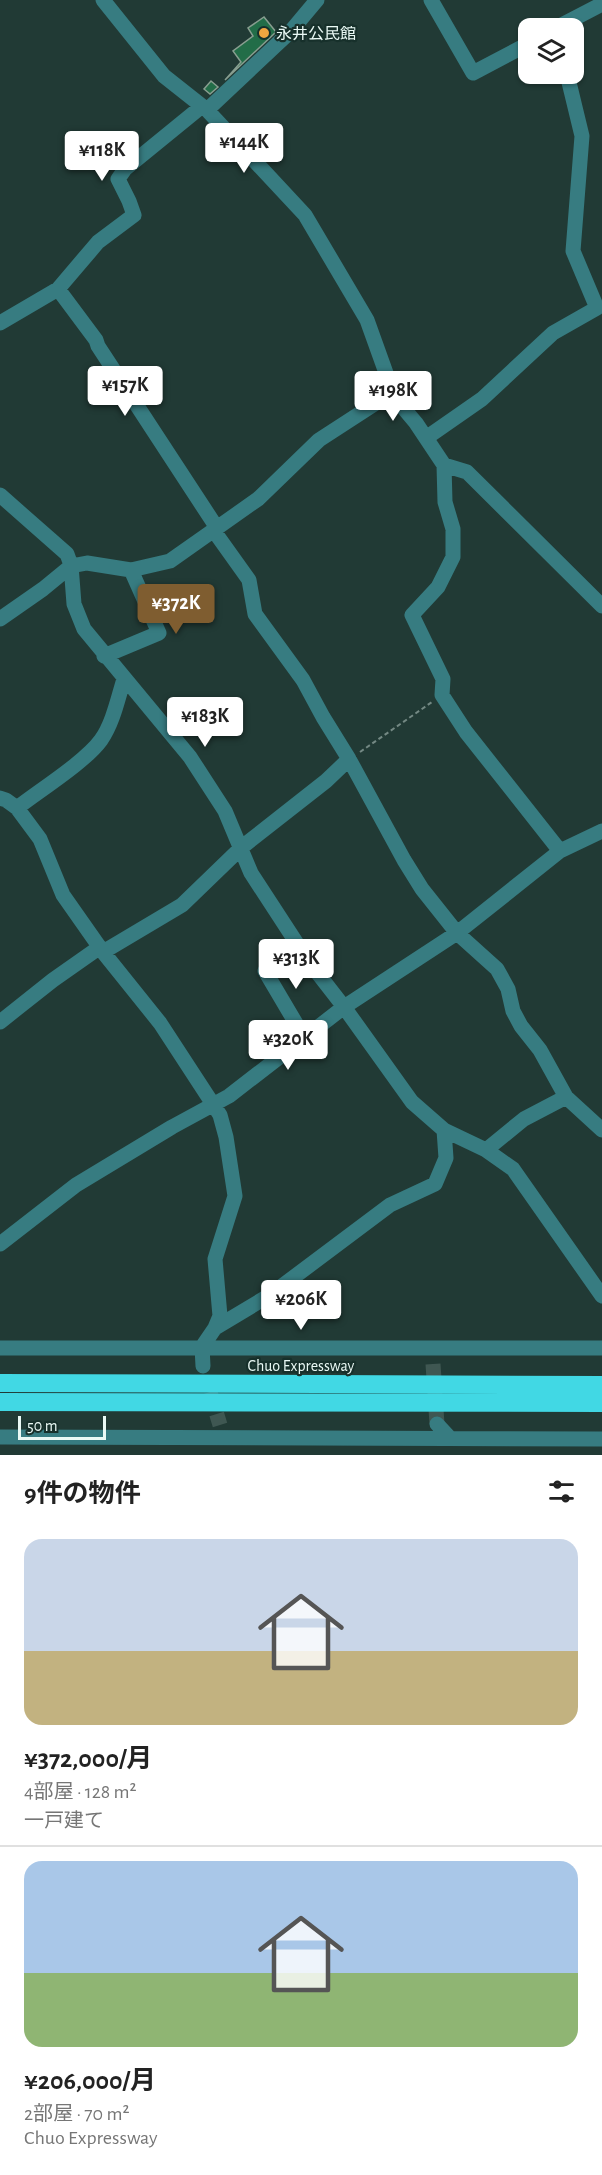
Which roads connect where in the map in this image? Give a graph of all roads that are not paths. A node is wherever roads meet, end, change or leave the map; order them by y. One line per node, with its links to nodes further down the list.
1 (103, 0): 8 (street)
2 (317, 0): 8 (street)
3 (431, 0): 6 (street)
4 (602, 4): 5 (street)
5 (575, 18)
6 (518, 49)
7 (569, 84): 12 (street)
8 (204, 108): 9 (street); 11 (street)
9 (58, 289): 10 (street); 15 (street)
10 (0, 322)
11 (395, 398): 12 (street); 15 (street)
12 (426, 438): 13 (street)
13 (444, 465): 18 (street); 27 (street)
14 (0, 495): 16 (street)
15 (215, 530): 17 (street); 22 (street)
16 (71, 566): 17 (street); 19 (street); 20 (street)
17 (131, 570): 20 (street)
18 (602, 606)
19 (0, 619)
20 (104, 656): 21 (street)
21 (124, 679): 24 (street); 26 (street)
22 (350, 759): 26 (street); 28 (street)
23 (0, 798): 24 (street)
24 (17, 808): 30 (street)
25 (602, 831): 27 (street)
26 (242, 847): 29 (street); 30 (street)
27 (560, 851): 28 (street)
28 (458, 933): 31 (street); 34 (street)
29 (298, 945): 31 (street); 33 (street)
30 (102, 949): 32 (street); 35 (street)
31 (344, 1007): 33 (street); 36 (street)
32 (0, 1022)
33 (304, 1037): 35 (street)
34 (566, 1097): 37 (street); 38 (street)
35 (213, 1106): 39 (street); 41 (street)
36 (444, 1130): 38 (street); 41 (street)
37 (602, 1130)
38 (486, 1150): 40 (street)
39 (0, 1244)
40 (602, 1296)
41 (215, 1328): 42 (street)
42 (202, 1347): 43 (street); 44 (street); 47 (street)
43 (0, 1348)
44 (434, 1348): 45 (street); 46 (street)
45 (602, 1348)
46 (433, 1364)
47 (203, 1366)
48 (0, 1383): 49 (highway, Chuo Expressway)
49 (602, 1385)
50 (0, 1402): 51 (highway)
51 (602, 1403)
52 (437, 1424): 54 (street)
53 (0, 1437): 54 (street)
54 (450, 1438): 55 (street)
55 (602, 1439)

